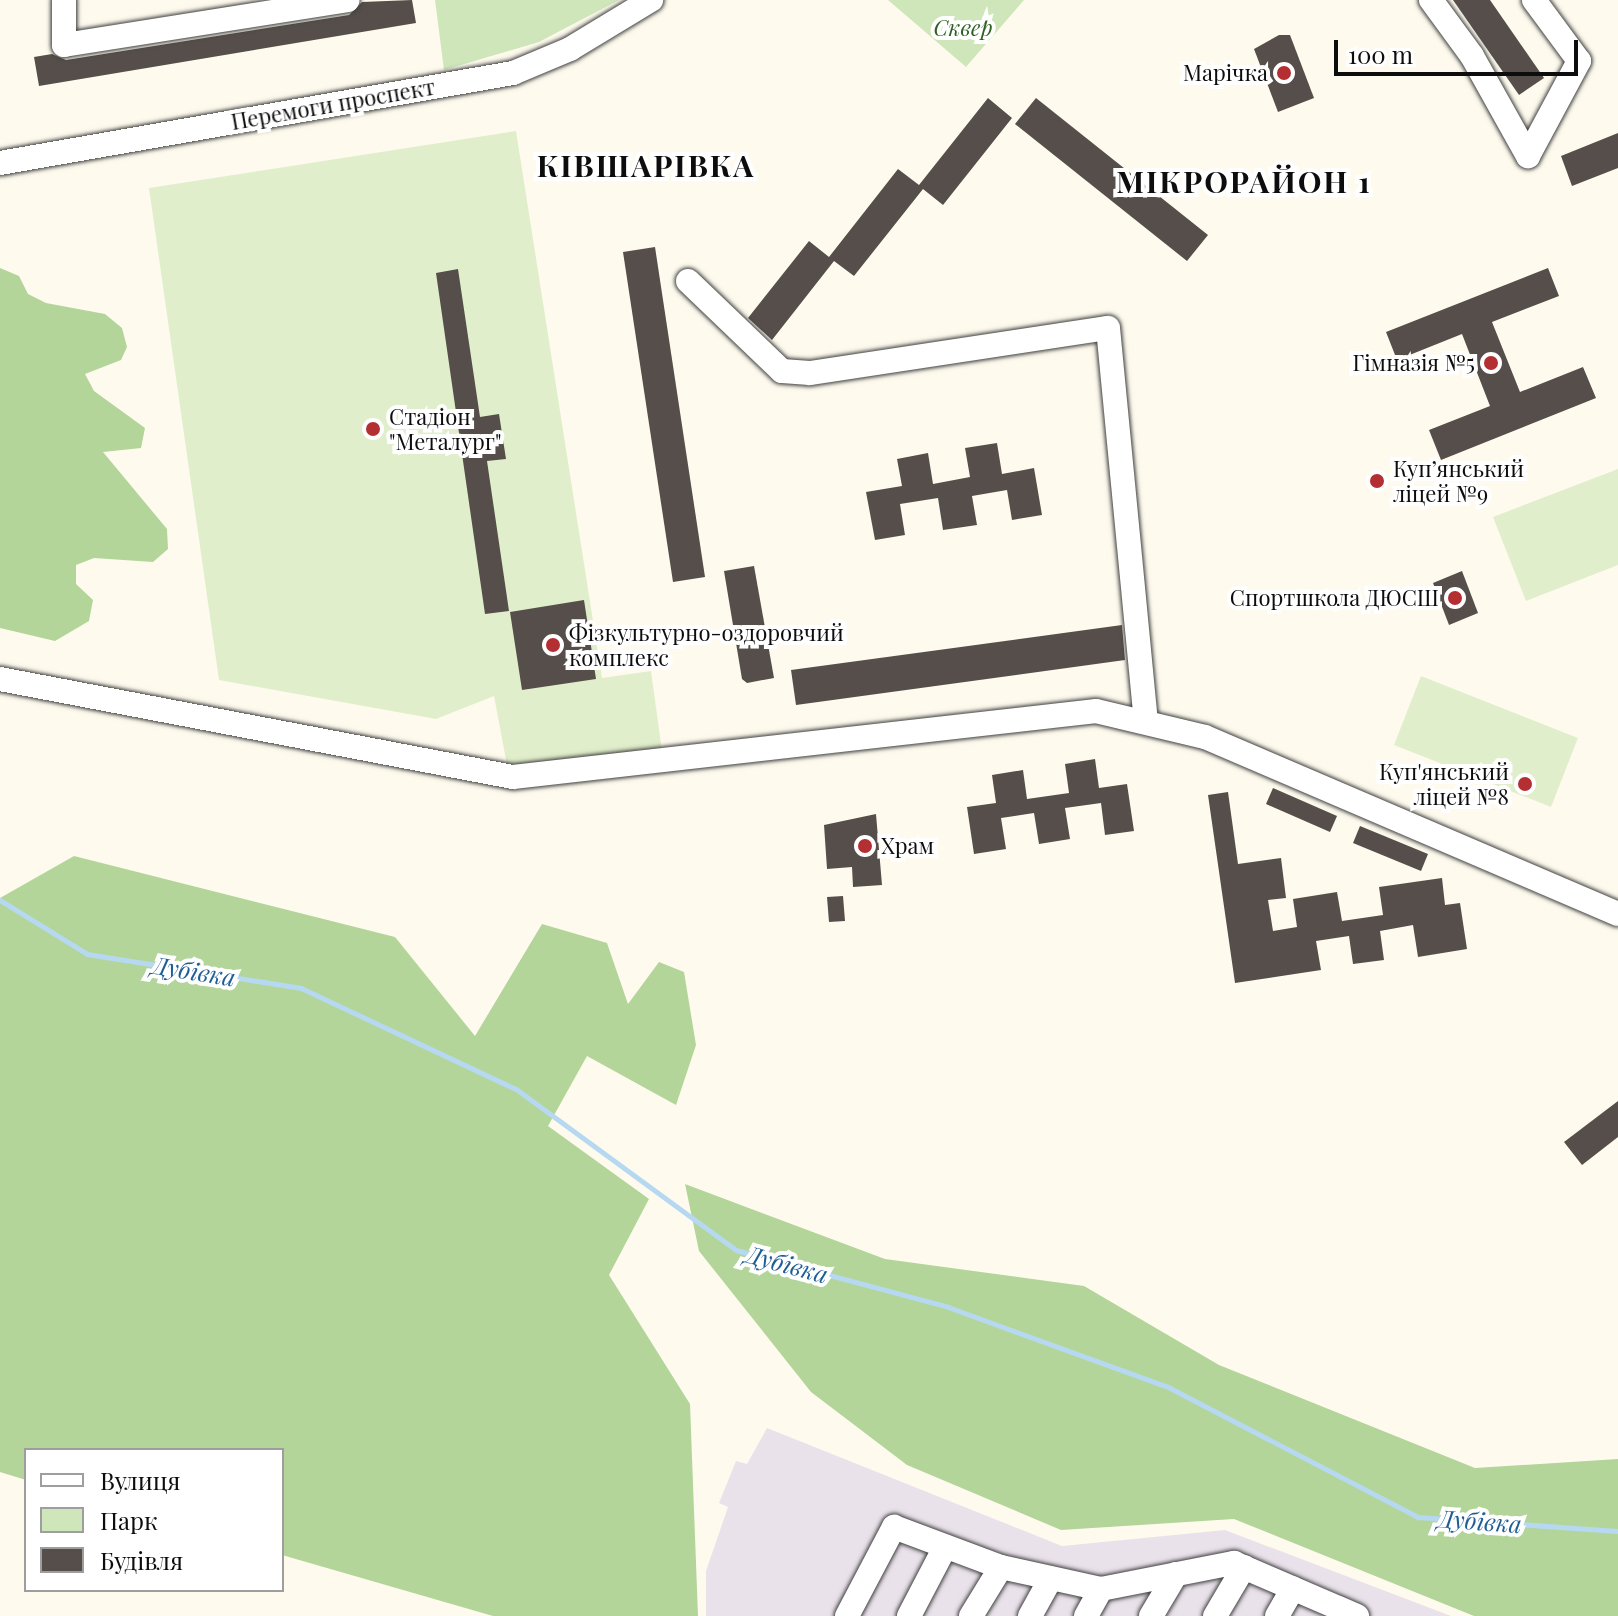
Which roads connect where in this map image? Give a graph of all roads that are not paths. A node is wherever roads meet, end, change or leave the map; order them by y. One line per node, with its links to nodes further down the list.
1 (64, 0): 2 (street)
2 (347, 0)
3 (651, 0): 6 (street, Перемоги проспект)
4 (1431, 0): 5 (street)
5 (1534, 0)
6 (0, 163)
7 (688, 281): 9 (street)
8 (0, 679): 9 (street)
9 (1146, 720): 10 (street)
10 (1618, 914)
11 (945, 1547): 12 (street); 19 (street); 20 (street)
12 (1001, 1567): 15 (street); 21 (street)
13 (1244, 1567): 14 (street); 16 (street); 25 (street)
14 (1176, 1574): 17 (street); 24 (street)
15 (1051, 1578): 17 (street); 22 (street)
16 (1293, 1588): 18 (street); 26 (street)
17 (1101, 1589): 23 (street)
18 (1344, 1613)
19 (847, 1616)
20 (909, 1616)
21 (971, 1616)
22 (1030, 1616)
23 (1086, 1616)
24 (1151, 1616)
25 (1215, 1616)
26 (1277, 1616)

